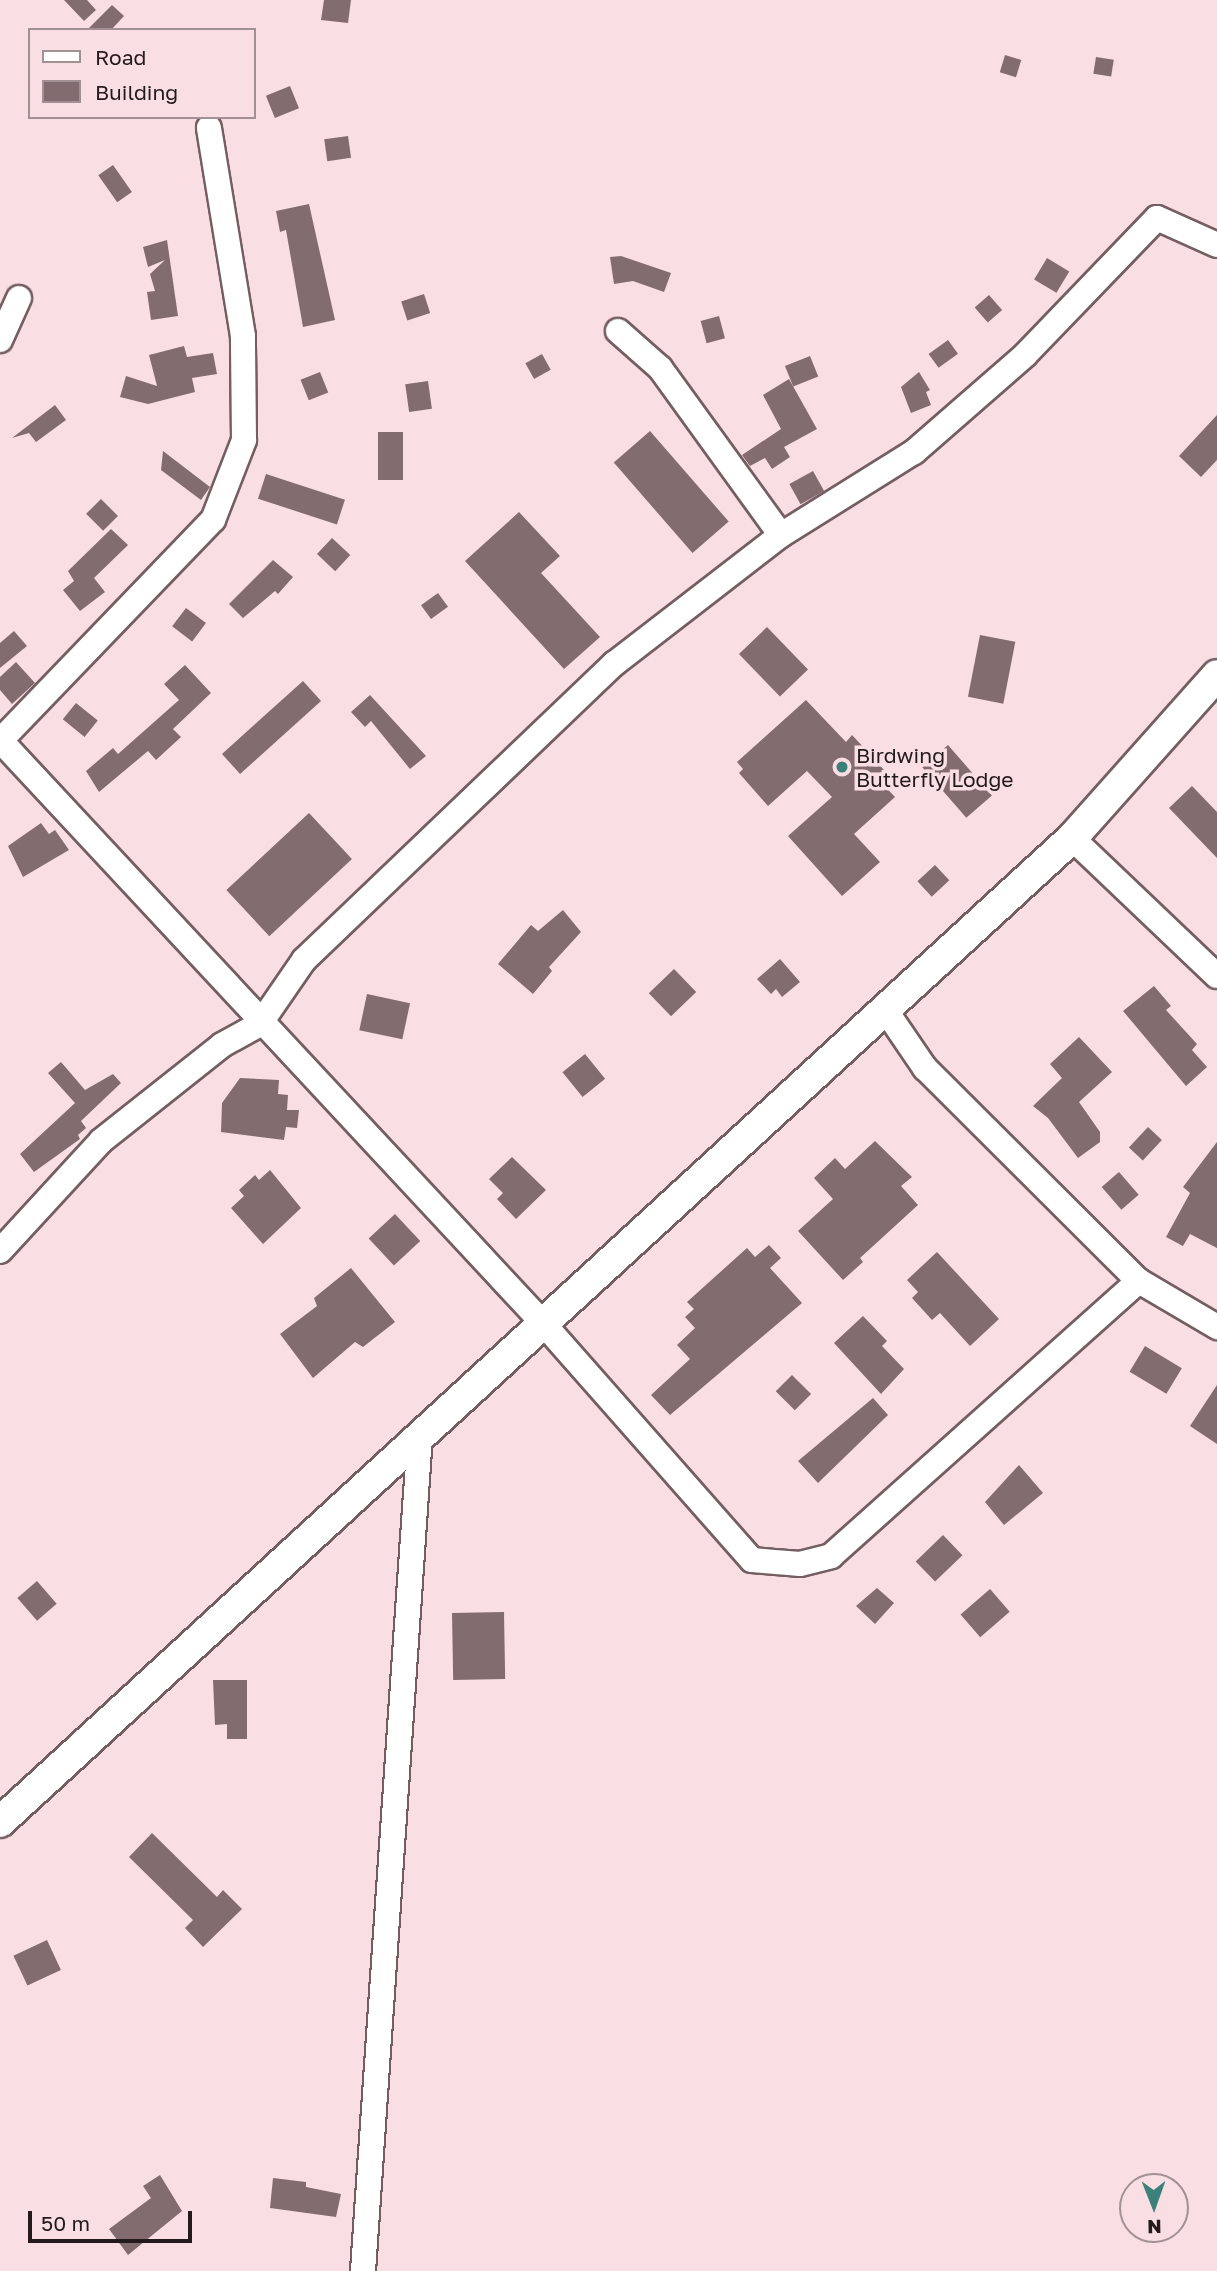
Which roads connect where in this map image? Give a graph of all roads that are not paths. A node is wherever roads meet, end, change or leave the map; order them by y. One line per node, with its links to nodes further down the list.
1 (209, 128): 8 (street)
2 (1217, 245): 6 (street)
3 (19, 298): 5 (street)
4 (618, 331): 6 (street)
5 (0, 341)
6 (781, 536): 12 (street)
7 (1217, 675): 9 (main road)
8 (0, 740): 12 (street)
9 (1072, 838): 10 (street); 11 (main road)
10 (1217, 976)
11 (884, 1008): 14 (street); 15 (main road)
12 (260, 1024): 13 (street); 15 (street)
13 (0, 1251)
14 (1139, 1280): 15 (street); 16 (street)
15 (542, 1322): 17 (main road)
16 (1217, 1327)
17 (420, 1434): 18 (main road); 19 (street)
18 (1, 1819)
19 (363, 2271)

